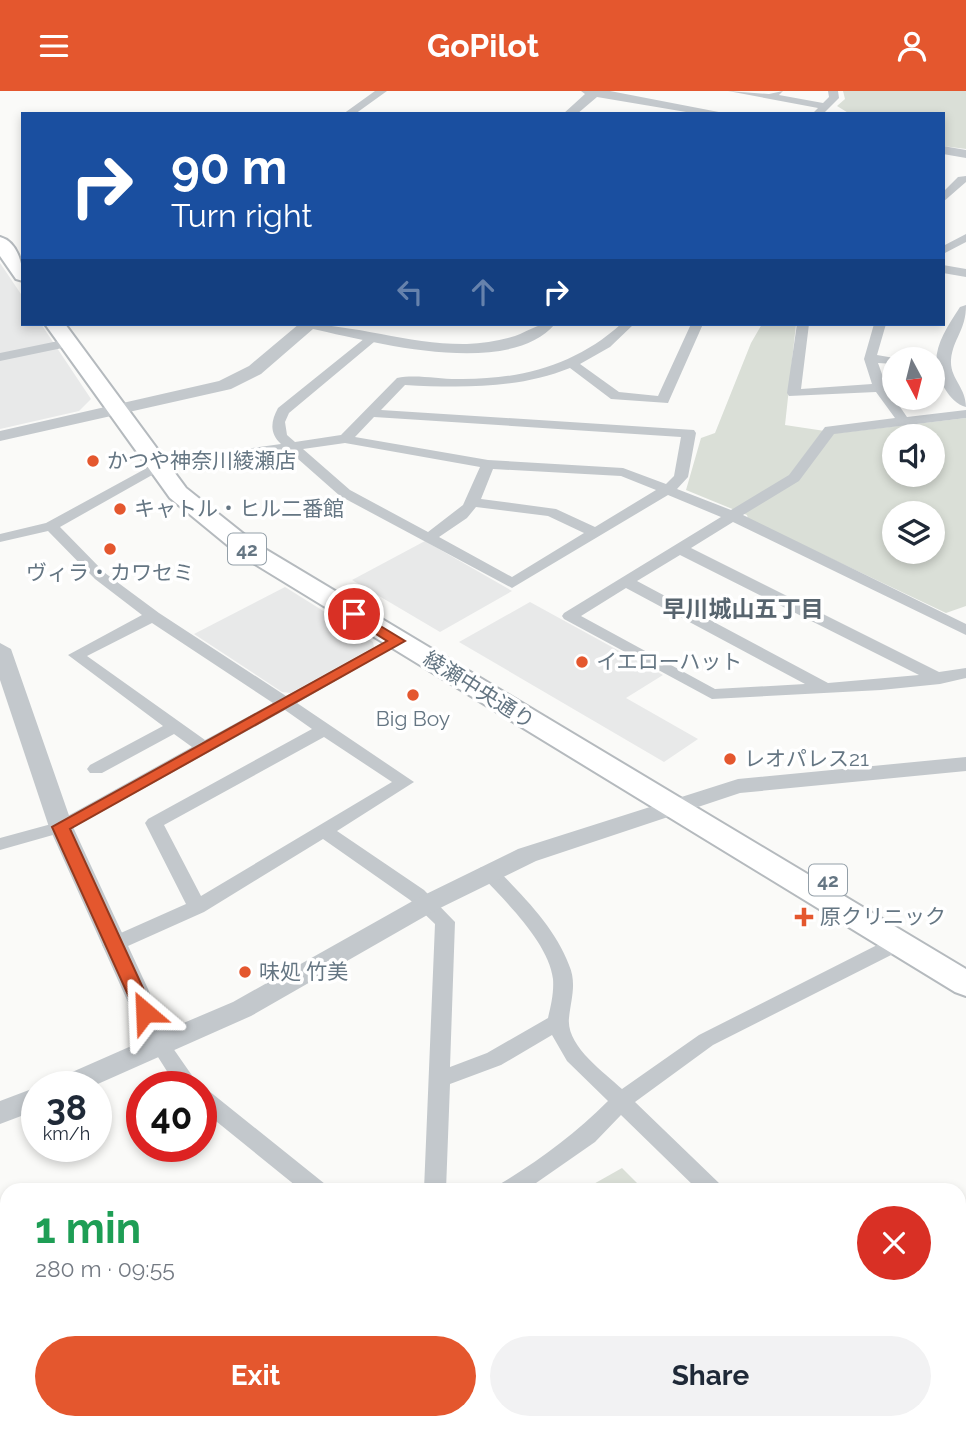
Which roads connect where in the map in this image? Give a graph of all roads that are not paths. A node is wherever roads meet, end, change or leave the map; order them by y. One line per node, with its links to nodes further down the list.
1 (382, 91): 7 (street)
2 (593, 91): 8 (street); 9 (street)
3 (733, 91): 5 (street)
4 (833, 91): 6 (street)
5 (774, 94): 6 (street)
6 (820, 110)
7 (351, 112)
8 (571, 112)
9 (712, 112)
10 (945, 150): 11 (street)
11 (966, 154)
12 (966, 180): 13 (street)
13 (945, 197)
14 (2, 234): 17 (main road); 19 (main road)
15 (966, 237): 16 (street)
16 (945, 250)
17 (21, 251)
18 (945, 269): 20 (street)
19 (21, 271)
20 (966, 274)
21 (966, 310): 31 (street)
22 (308, 326): 39 (street)
23 (321, 326): 30 (street)
24 (543, 326): 30 (street)
25 (626, 326): 35 (street)
26 (696, 326): 35 (street)
27 (803, 326): 37 (street)
28 (879, 326): 33 (street)
29 (70, 334): 32 (street); 39 (main road, 綾瀬中央通り / 42)
30 (374, 337): 45 (street)
31 (944, 347)
32 (0, 357)
33 (870, 359): 34 (street); 37 (street)
34 (882, 360)
35 (572, 364): 40 (street)
36 (945, 376): 38 (street)
37 (880, 388): 42 (street)
38 (966, 402)
39 (126, 409): 43 (street); 47 (main road, 綾瀬中央通り / 42)
40 (372, 413): 44 (street); 48 (street)
41 (966, 414): 42 (street)
42 (904, 422): 50 (street)
43 (0, 436)
44 (345, 439): 45 (street); 46 (street)
45 (289, 446): 47 (street); 53 (street)
46 (488, 464): 48 (street); 49 (street)
47 (166, 465): 51 (street); 61 (main road, 綾瀬中央通り / 42)
48 (670, 488): 50 (street); 52 (street)
49 (474, 502): 52 (street); 53 (street)
50 (735, 517): 55 (street); 59 (street)
51 (51, 526): 54 (street); 58 (street)
52 (596, 533): 53 (street)
53 (429, 537)
54 (0, 538)
55 (681, 549): 56 (street); 64 (street)
56 (625, 581): 65 (street); 65 (street)
57 (966, 615): 59 (street)
58 (153, 616): 66 (street); 67 (street)
59 (948, 621): 60 (street)
60 (966, 630)
61 (421, 647): 66 (street); 72 (main road, 綾瀬中央通り / 42)
62 (0, 649): 73 (street)
63 (966, 673): 64 (street)
64 (940, 679): 65 (street)
65 (825, 688)
66 (287, 705): 68 (street); 69 (street)
67 (175, 726): 69 (street); 71 (street)
68 (321, 727): 74 (street); 78 (street)
69 (204, 747): 73 (street)
70 (966, 764): 72 (street)
71 (96, 769)
72 (680, 803): 76 (street); 79 (main road, 綾瀬中央通り / 42); 81 (main road, 綾瀬中央通り / 42)
73 (61, 827): 75 (street); 80 (street)
74 (324, 831): 77 (street); 78 (street)
75 (0, 844)
76 (488, 871): 77 (street); 83 (street)
77 (427, 904): 84 (street); 87 (street)
78 (197, 907): 80 (street)
79 (900, 942): 82 (main road, 綾瀬中央通り / 42); 88 (street)
80 (112, 945): 84 (street)
81 (966, 961)
82 (966, 984)
83 (556, 1023): 87 (street); 88 (street)
84 (161, 1046): 85 (street); 86 (street)
85 (102, 1071)
86 (178, 1071)
87 (440, 1079): 93 (street)
88 (621, 1101): 94 (street); 95 (street)
89 (21, 1104): 91 (street)
90 (217, 1110): 92 (street)
91 (0, 1113)
92 (308, 1183)
93 (435, 1183)
94 (520, 1183)
95 (705, 1183)

